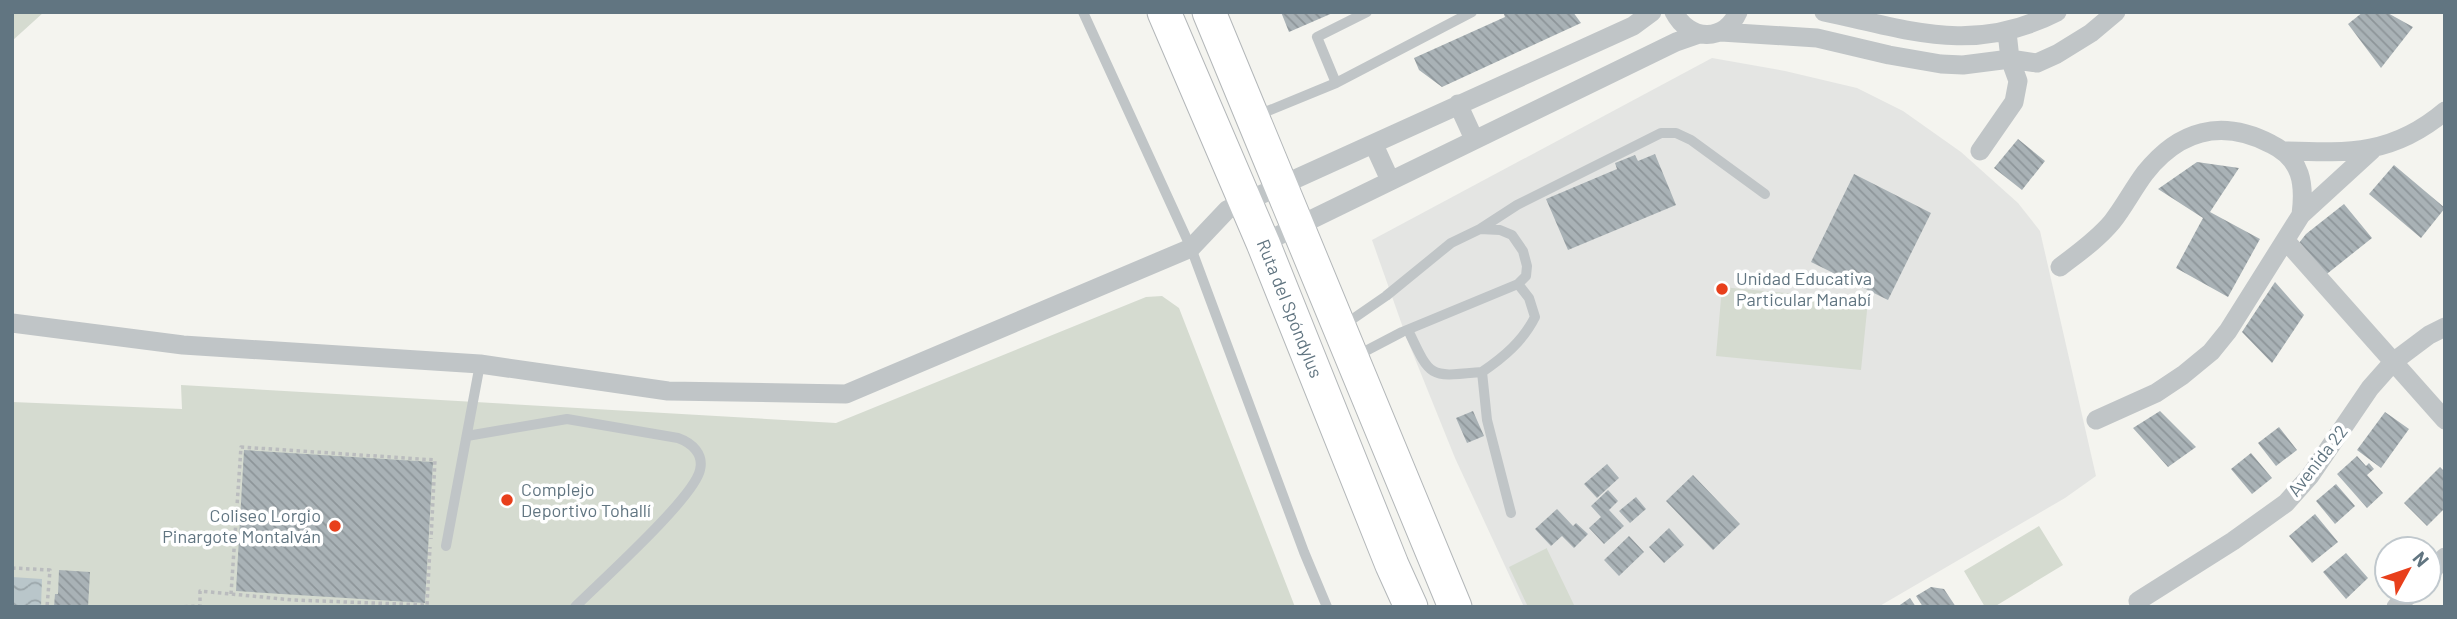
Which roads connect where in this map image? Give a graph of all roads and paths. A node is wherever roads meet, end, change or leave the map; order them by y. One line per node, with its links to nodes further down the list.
1 (1083, 12): 36 (lane)
2 (1164, 12): 30 (highway, Ruta del Spóndylus)
3 (1209, 12): 21 (highway)
4 (1367, 12): 18 (lane)
5 (1472, 12): 18 (lane)
6 (1652, 12): 19 (street)
7 (1674, 12): 15 (street)
8 (1738, 12): 13 (street)
9 (1824, 12): 12 (street)
10 (2057, 12): 14 (street)
11 (2116, 12): 17 (street)
12 (1893, 26): 14 (street); 16 (street)
13 (1721, 32): 15 (street); 16 (street)
14 (2007, 32): 17 (street)
15 (1699, 34): 22 (street)
16 (1889, 55): 17 (street)
17 (2010, 59): 25 (street)
18 (1336, 83): 21 (lane)
19 (1458, 104): 22 (street); 23 (street)
20 (2445, 111): 24 (street)
21 (1254, 117): 28 (highway)
22 (1474, 139): 27 (street)
23 (1374, 145): 27 (street); 28 (street)
24 (2372, 150): 26 (street); 31 (street)
25 (1980, 151)
26 (2285, 151): 31 (street); 37 (street)
27 (1390, 180): 32 (street)
28 (1282, 186): 30 (street); 32 (highway)
29 (1765, 194): 33 (lane)
30 (1245, 202): 35 (highway, Ruta del Spóndylus); 36 (street)
31 (2301, 215): 34 (street)
32 (1299, 227): 35 (street); 40 (highway)
33 (1480, 229): 38 (lane); 40 (lane)
34 (2286, 241): 44 (street); 47 (street)
35 (1263, 243): 59 (highway, Ruta del Spóndylus)
36 (1191, 248): 45 (street); 58 (lane)
37 (2060, 267)
38 (1518, 284): 42 (lane); 46 (lane)
39 (12, 323): 45 (street)
40 (1340, 327): 43 (highway)
41 (2445, 327): 44 (street, Avenida 22)
42 (1408, 330): 43 (lane); 46 (lane)
43 (1353, 357): 60 (highway)
44 (2393, 362): 48 (street); 54 (street, Avenida 22)
45 (480, 364): 49 (lane)
46 (1482, 372): 50 (lane)
47 (2096, 420)
48 (2445, 420)
49 (467, 436): 51 (lane); 57 (lane)
50 (1511, 513)
51 (446, 546)
52 (12, 568): 55 (path)
53 (231, 594): 53 (path); 56 (path)
54 (2138, 600)
55 (47, 607)
56 (177, 607)
57 (575, 607)
58 (1327, 607)
59 (1411, 607)
60 (1455, 607)

